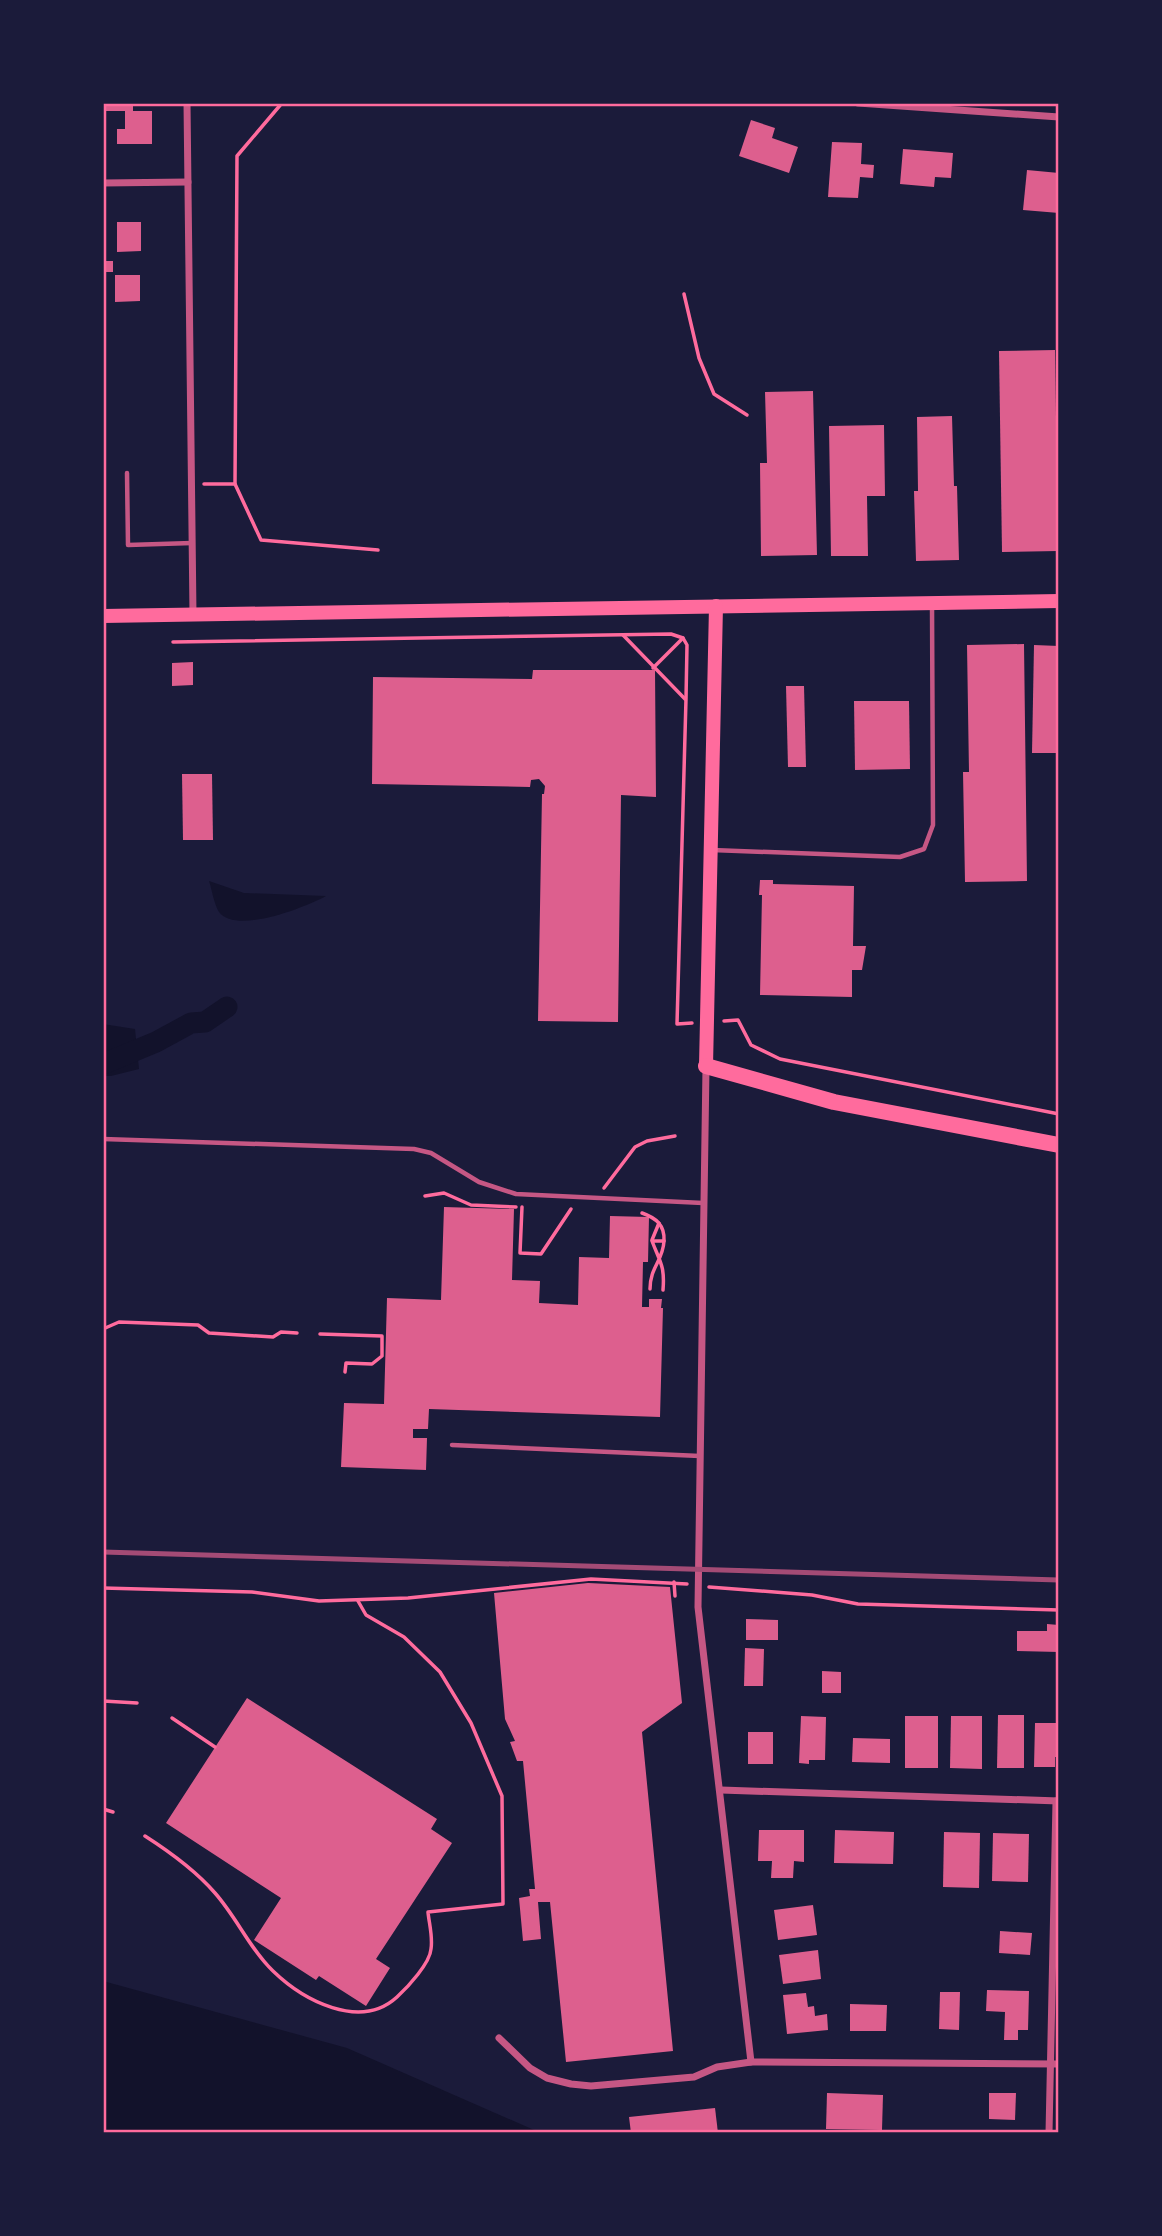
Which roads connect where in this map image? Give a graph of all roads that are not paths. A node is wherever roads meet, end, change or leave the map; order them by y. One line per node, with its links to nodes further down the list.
1 (187, 103): 4 (street)
2 (859, 103): 3 (street)
3 (1059, 117)
4 (188, 182): 5 (street); 7 (street)
5 (103, 183)
6 (127, 473): 7 (lane)
7 (192, 543): 11 (street)
8 (1059, 601): 9 (main road)
9 (932, 603): 10 (main road); 13 (lane)
10 (716, 606): 11 (main road); 13 (main road)
11 (193, 614): 12 (main road)
12 (103, 616)
13 (711, 850): 14 (main road)
14 (706, 1066): 16 (main road); 17 (street)
15 (103, 1139): 17 (lane)
16 (1059, 1145)
17 (704, 1203): 19 (street)
18 (452, 1445): 19 (lane)
19 (700, 1456): 20 (street)
20 (721, 1790): 21 (street); 23 (street)
21 (1057, 1801): 24 (street)
22 (499, 2038): 23 (street)
23 (751, 2062): 24 (street)
24 (1055, 2064): 25 (street)
25 (1049, 2133)

